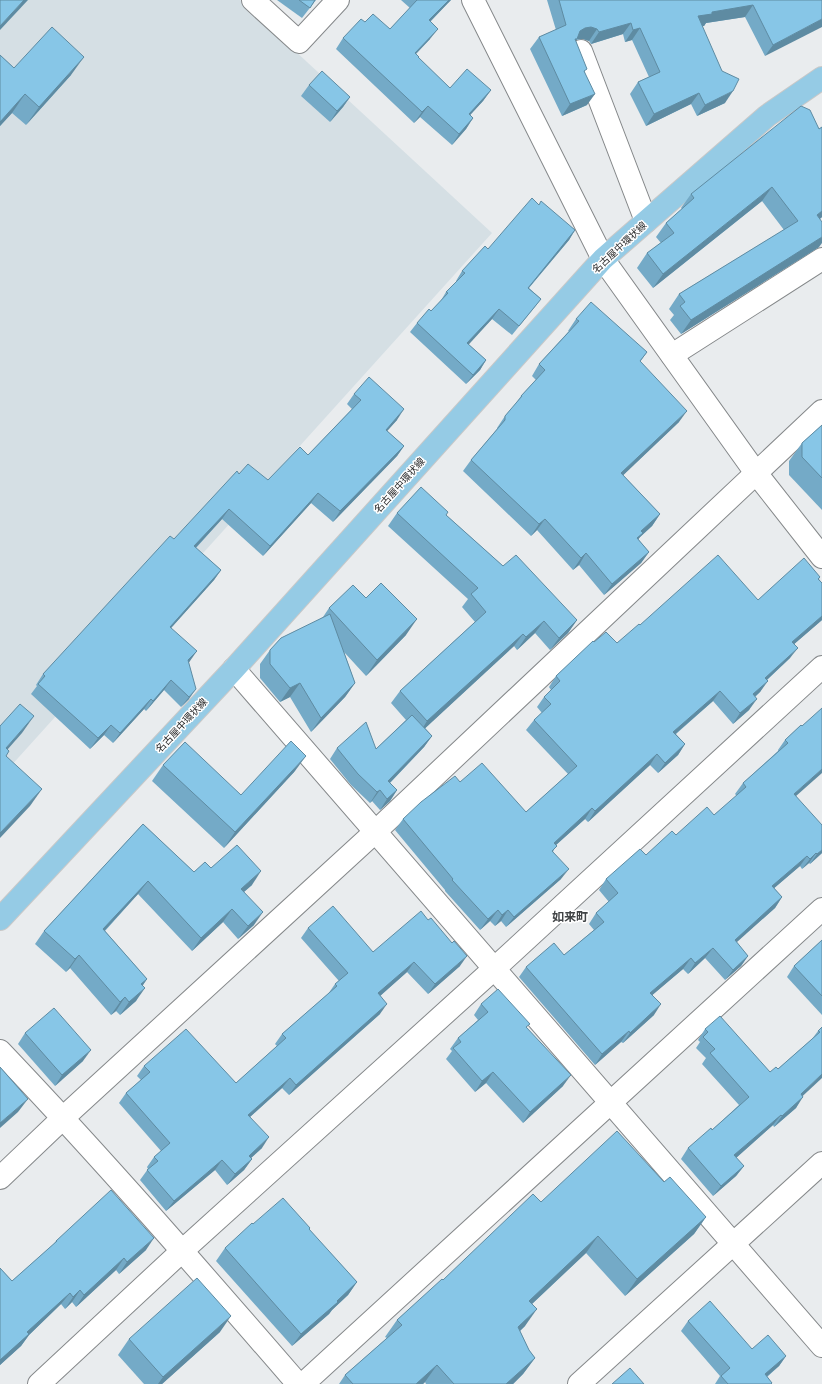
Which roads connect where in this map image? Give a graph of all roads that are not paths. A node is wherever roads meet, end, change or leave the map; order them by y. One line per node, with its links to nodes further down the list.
1 (253, 0): 2 (street)
2 (338, 0)
3 (473, 0): 7 (street)
4 (581, 51): 6 (street)
5 (822, 78): 6 (main road, 名古屋中環状線)
6 (646, 221): 7 (main road, 名古屋中環状線)
7 (602, 259): 9 (street); 14 (main road, 名古屋中環状線)
8 (822, 259): 9 (street)
9 (672, 355): 11 (street)
10 (822, 412): 11 (street)
11 (756, 473): 12 (street); 15 (street)
12 (822, 557)
13 (822, 667): 18 (street)
14 (234, 669): 15 (street); 17 (main road, 名古屋中環状線)
15 (375, 832): 18 (street); 21 (street)
16 (822, 909): 20 (street)
17 (0, 919)
18 (495, 968): 20 (street); 25 (street)
19 (0, 1051): 21 (street)
20 (610, 1103): 24 (street); 29 (street)
21 (64, 1117): 23 (street); 25 (street)
22 (822, 1163): 24 (street)
23 (0, 1178)
24 (734, 1243): 26 (street); 30 (street)
25 (182, 1251): 27 (street); 28 (street)
26 (822, 1346)
27 (39, 1384)
28 (298, 1384)
29 (302, 1384)
30 (579, 1384)

